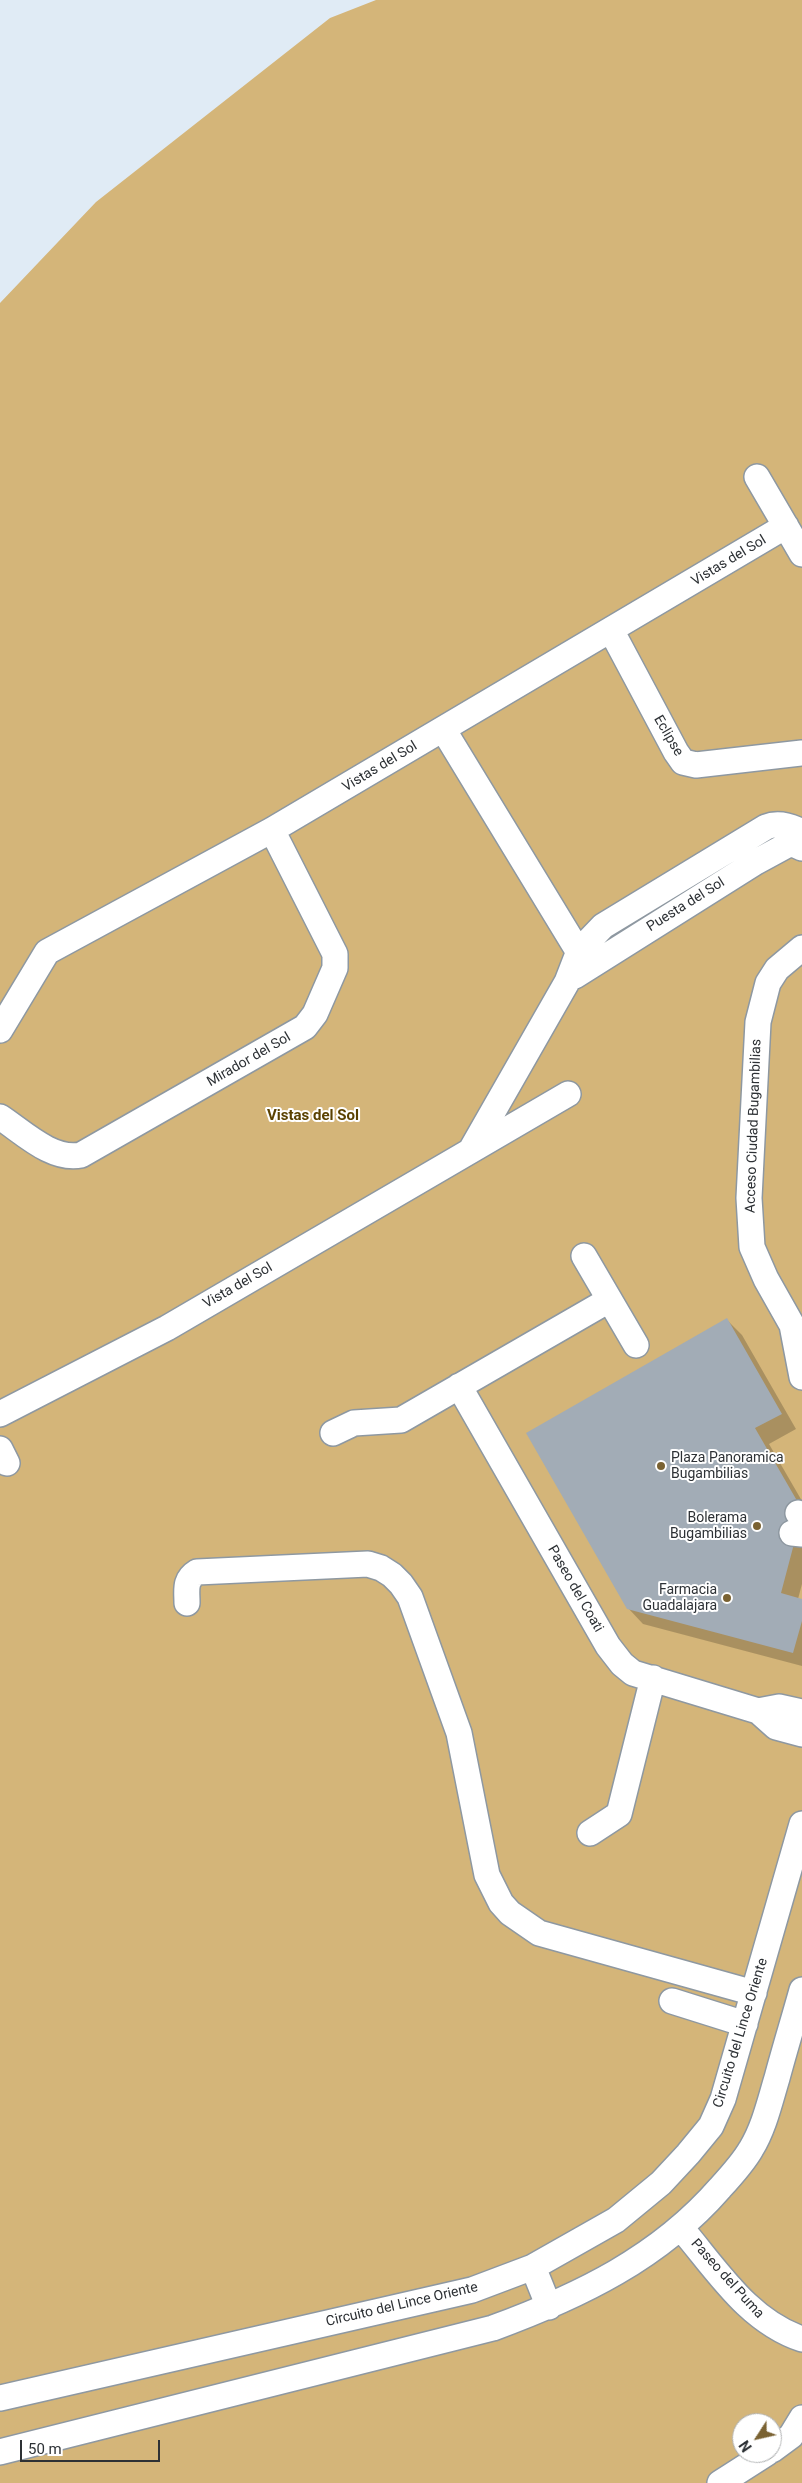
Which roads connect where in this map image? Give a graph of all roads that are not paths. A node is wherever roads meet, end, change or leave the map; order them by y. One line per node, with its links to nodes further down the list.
1 (757, 477): 2 (street)
2 (786, 526): 3 (street); 4 (street, Vistas del Sol)
3 (802, 554)
4 (611, 630): 5 (street, Vistas del Sol); 6 (street, Eclipse)
5 (443, 730): 7 (street, Vistas del Sol); 12 (street)
6 (802, 753)
7 (272, 830): 13 (street, Vistas del Sol); 15 (street, Mirador del Sol)
8 (797, 837): 9 (street, Puesta del Sol); 10 (street, Puesta del Sol)
9 (743, 841): 10 (street); 12 (street, Puesta del Sol)
10 (756, 862): 12 (street, Puesta del Sol)
11 (802, 948): 19 (street, Acceso Ciudad Bugambilias)
12 (583, 959): 16 (street, Vista del Sol)
13 (0, 1030)
14 (568, 1094): 16 (street, Vista del Sol)
15 (0, 1117)
16 (471, 1150): 23 (street, Vista del Sol)
17 (584, 1256): 18 (street)
18 (609, 1300): 20 (street); 22 (street)
19 (797, 1331): 21 (street, Acceso Ciudad Bugambilias)
20 (636, 1345)
21 (802, 1377)
22 (459, 1386): 24 (street); 26 (street, Paseo del Coati)
23 (0, 1414)
24 (333, 1433)
25 (187, 1603): 32 (street)
26 (653, 1678): 27 (street, Paseo del Coati); 31 (street)
27 (758, 1712): 28 (street, Paseo del Coati); 29 (street, Paseo del Coati)
28 (802, 1712)
29 (802, 1734)
30 (802, 1824): 32 (street, Circuito del Lince Oriente)
31 (590, 1833)
32 (754, 1993): 35 (street, Circuito del Lince Oriente)
33 (672, 2001): 35 (street)
34 (800, 2005): 36 (street)
35 (745, 2024): 37 (street, Circuito del Lince Oriente)
36 (681, 2228): 38 (street); 39 (street, Paseo del Puma)
37 (533, 2267): 38 (street); 40 (street, Circuito del Lince Oriente)
38 (549, 2307): 43 (street)
39 (802, 2338)
40 (0, 2398)
41 (802, 2418): 42 (street)
42 (782, 2443)
43 (0, 2452)
44 (751, 2463): 45 (street)
45 (720, 2483)

